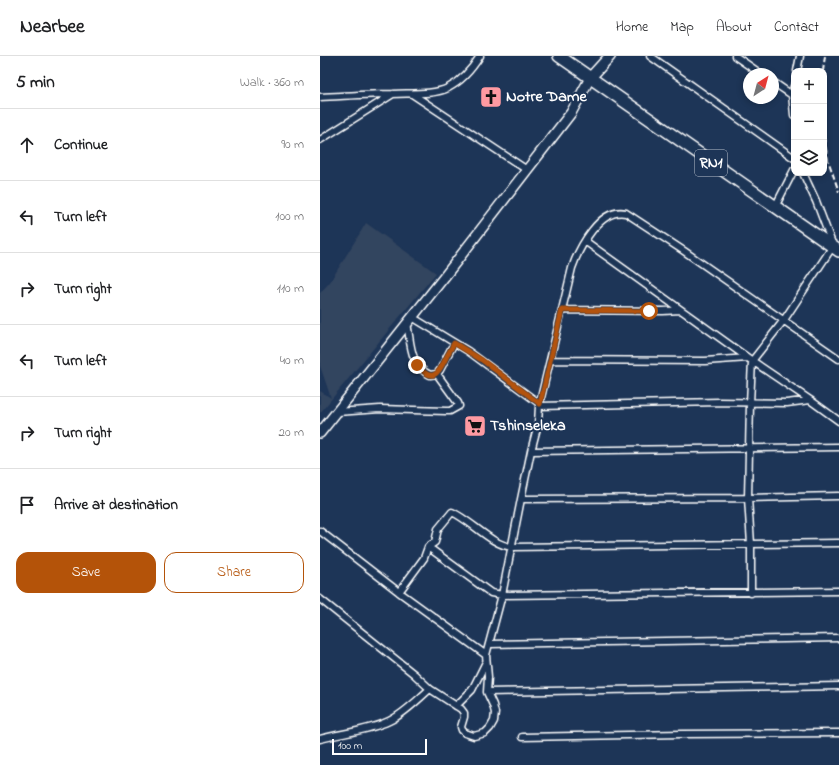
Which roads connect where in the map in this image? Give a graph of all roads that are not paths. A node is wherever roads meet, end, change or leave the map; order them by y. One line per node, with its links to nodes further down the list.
1 (480, 56): 12 (street)
2 (559, 56): 9 (highway, RN1)
3 (610, 56): 9 (main road)
4 (650, 56): 16 (street)
5 (735, 56): 7 (street)
6 (800, 56): 8 (street)
7 (752, 68)
8 (798, 68)
9 (590, 78): 17 (street); 20 (highway, RN1)
10 (779, 86): 13 (street)
11 (393, 94): 12 (street); 14 (street); 15 (street)
12 (412, 94): 17 (street)
13 (791, 94)
14 (320, 97)
15 (320, 140)
16 (791, 156)
17 (527, 170): 25 (street)
18 (791, 176): 20 (street)
19 (805, 176): 22 (street)
20 (775, 208): 22 (highway, RN1)
21 (585, 241): 23 (street); 24 (street); 26 (street)
22 (836, 249): 26 (street)
23 (562, 310): 24 (street); 30 (street)
24 (680, 310): 28 (street)
25 (410, 320): 27 (street); 31 (street); 35 (street)
26 (784, 320): 28 (street); 29 (street)
27 (454, 343): 31 (street); 34 (street)
28 (750, 359): 30 (street); 32 (street); 33 (street)
29 (839, 359)
30 (550, 360): 34 (street)
31 (436, 374): 35 (street)
32 (810, 400): 33 (street); 36 (street)
33 (750, 403): 34 (street); 39 (street)
34 (540, 405): 40 (street)
35 (337, 412): 37 (street)
36 (839, 421)
37 (320, 433)
38 (839, 447): 39 (street)
39 (749, 448): 40 (street); 42 (street)
40 (531, 450): 43 (street)
41 (839, 496): 42 (street)
42 (748, 498): 43 (street); 46 (street)
43 (520, 499): 48 (street)
44 (320, 530): 50 (street)
45 (839, 543): 46 (street)
46 (751, 544): 48 (street); 51 (street)
47 (428, 547): 48 (street); 50 (street); 52 (street)
48 (512, 547): 52 (street)
49 (839, 591): 51 (street)
50 (399, 592): 56 (street)
51 (750, 593): 52 (street)
52 (502, 595): 55 (street)
53 (320, 599): 58 (street)
54 (839, 638): 55 (street)
55 (490, 644): 56 (street)
56 (486, 659): 59 (street); 60 (street)
57 (839, 686): 59 (street)
58 (430, 689): 60 (street); 63 (street)
59 (487, 692): 60 (street)
60 (456, 706)
61 (839, 733): 62 (street)
62 (522, 737)
63 (320, 739)

